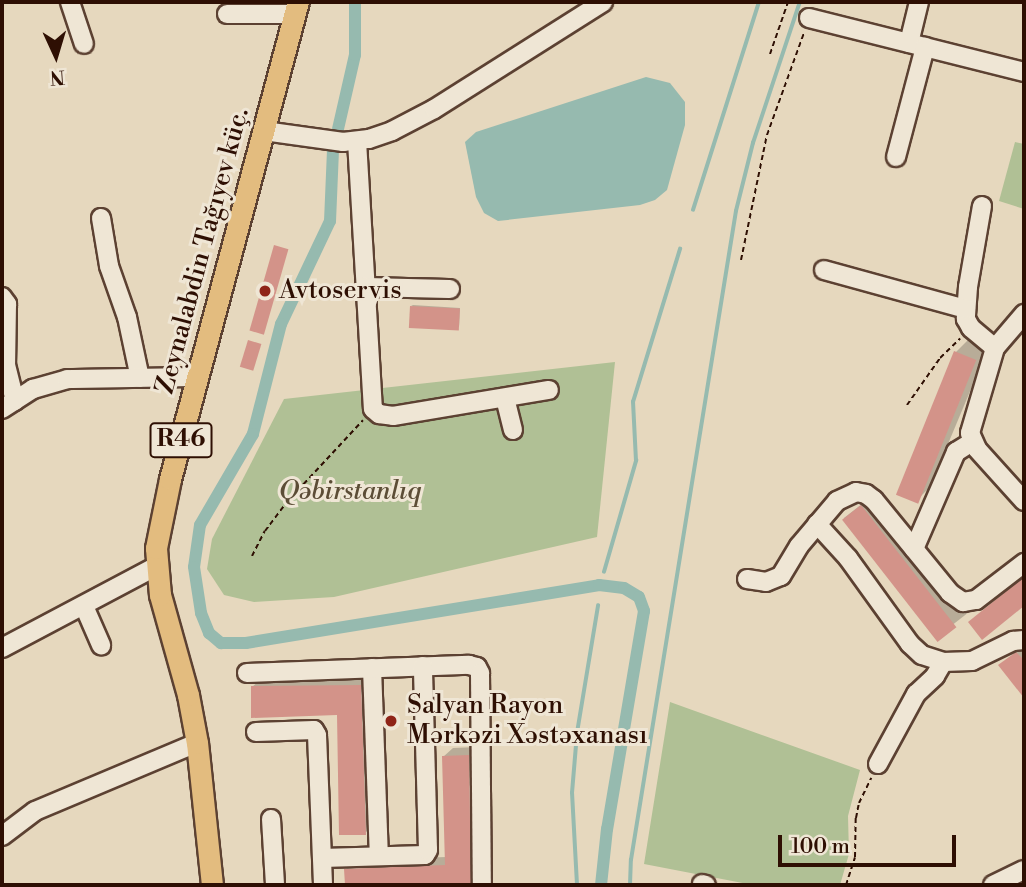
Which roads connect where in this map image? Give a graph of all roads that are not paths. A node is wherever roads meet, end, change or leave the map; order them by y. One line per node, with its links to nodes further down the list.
1 (70, 2): 7 (street)
2 (603, 2): 11 (street)
3 (919, 2): 8 (street)
4 (296, 8): 5 (street); 10 (main road, Zeynalabdin Tağıyev küç. / R46)
5 (228, 14)
6 (809, 18): 8 (street)
7 (84, 44)
8 (917, 45): 9 (street); 12 (street)
9 (1024, 72)
10 (264, 131): 11 (street); 22 (main road, Zeynalabdin Tağıyev küç. / R46)
11 (357, 141): 16 (street)
12 (896, 157)
13 (982, 206): 19 (street)
14 (101, 218): 23 (street)
15 (824, 270): 19 (street)
16 (366, 287): 17 (street); 25 (street)
17 (450, 289)
18 (2, 297): 26 (street)
19 (966, 309): 21 (street)
20 (1024, 314): 21 (street)
21 (995, 348): 28 (street)
22 (198, 377): 23 (street); 33 (main road, Zeynalabdin Tağıyev küç. / R46)
23 (140, 378): 26 (street)
24 (550, 390): 25 (street)
25 (505, 398): 27 (street)
26 (8, 405)
27 (513, 430)
28 (972, 442): 29 (street); 31 (street)
29 (1024, 501)
30 (817, 524): 31 (street); 34 (street); 39 (street)
31 (914, 550): 32 (street)
32 (1024, 563)
33 (155, 567): 35 (street); 44 (main road, Zeynalabdin Tağıyev küç. / R46)
34 (747, 579)
35 (84, 606): 37 (street); 38 (street)
36 (1024, 640): 39 (street)
37 (101, 645)
38 (2, 648)
39 (943, 662): 45 (street)
40 (424, 666): 41 (street); 48 (street); 54 (street)
41 (372, 668): 42 (street); 48 (street)
42 (247, 673)
43 (256, 732): 49 (street)
44 (197, 743): 47 (street); 51 (main road, Zeynalabdin Tağıyev küç. / R46)
45 (878, 764)
46 (271, 819): 52 (street)
47 (2, 836)
48 (379, 856): 49 (street)
49 (322, 858): 53 (street)
50 (1023, 874): 55 (street)
51 (212, 885)
52 (275, 885)
53 (323, 885)
54 (481, 885)
55 (993, 885)

